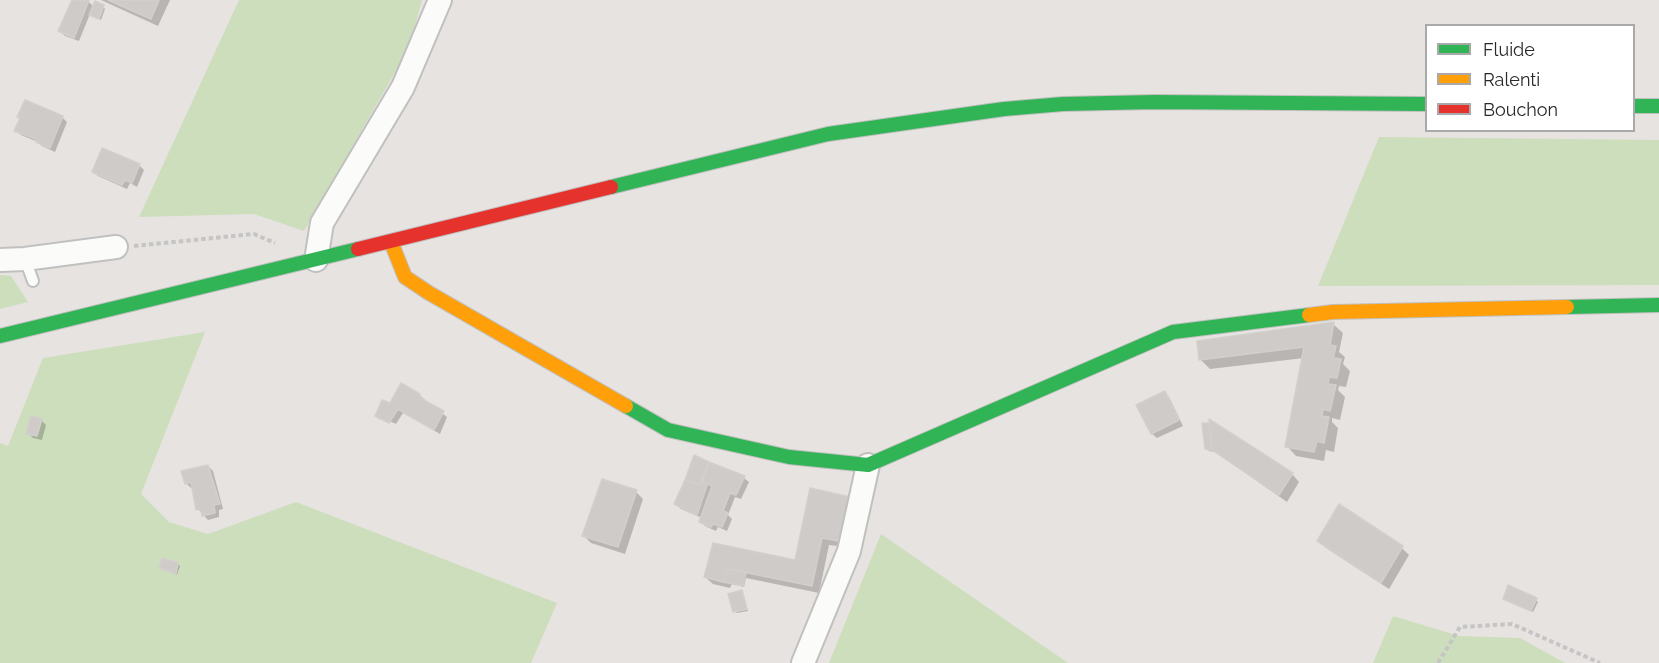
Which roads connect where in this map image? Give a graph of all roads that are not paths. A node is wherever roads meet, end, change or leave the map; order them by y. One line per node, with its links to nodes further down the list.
1 (440, 0): 9 (street)
2 (1425, 104): 5 (main road)
3 (1635, 106): 4 (main road)
4 (1659, 106)
5 (391, 242): 9 (main road); 13 (main road)
6 (116, 248): 7 (street)
7 (25, 259): 8 (street); 10 (lane)
8 (0, 260)
9 (316, 260): 12 (main road)
10 (33, 281)
11 (1659, 305): 13 (main road)
12 (0, 336)
13 (868, 465): 14 (street)
14 (803, 663)

